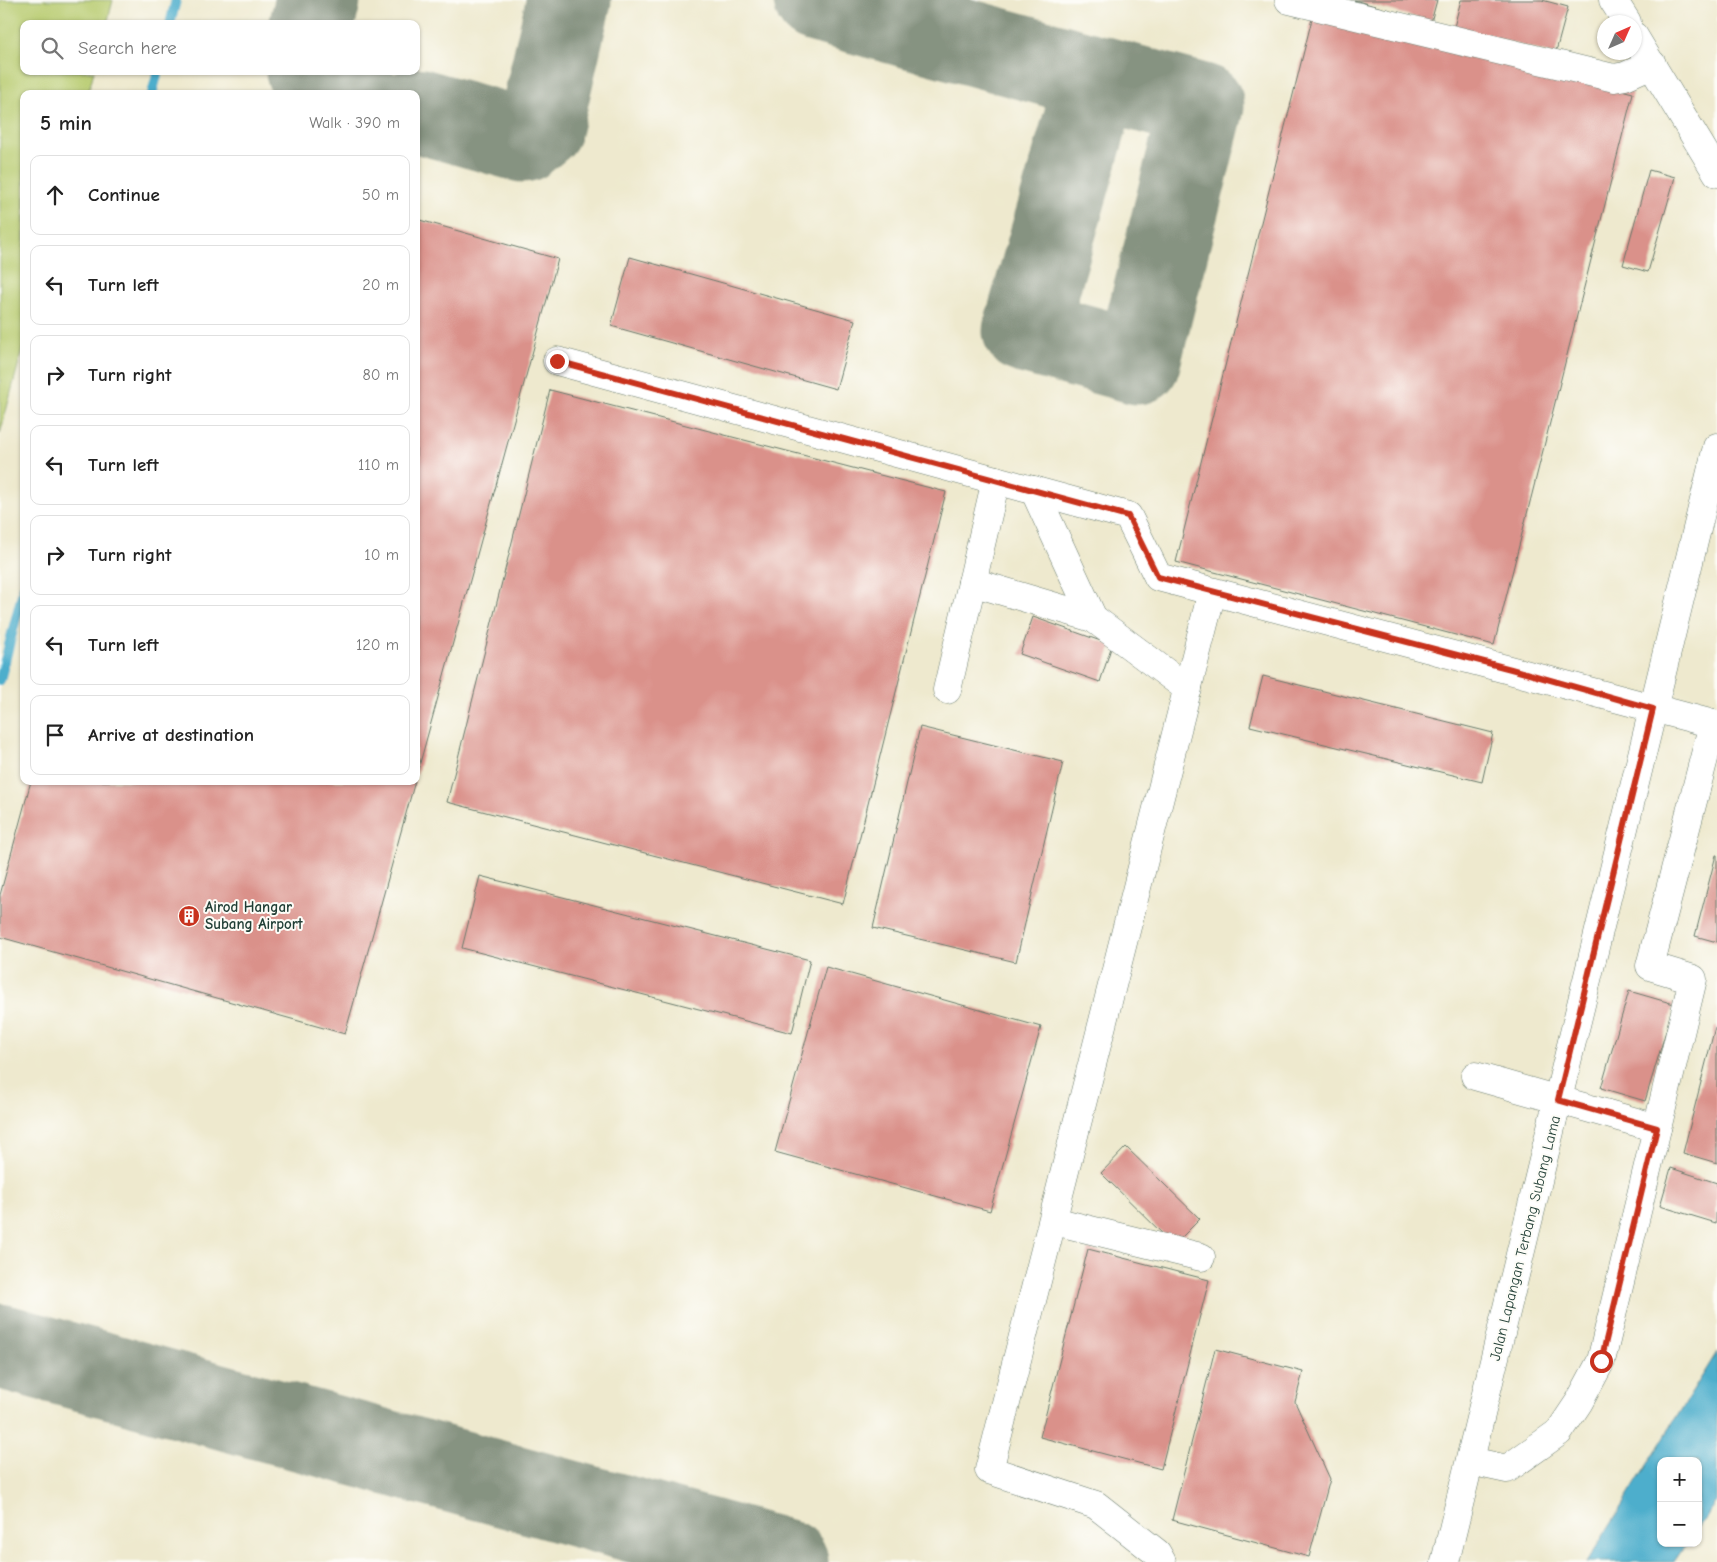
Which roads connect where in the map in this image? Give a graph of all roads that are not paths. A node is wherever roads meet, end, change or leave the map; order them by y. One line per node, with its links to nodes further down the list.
1 (1289, 0): 5 (lane)
2 (1613, 0): 3 (lane)
3 (1623, 15)
4 (1642, 48): 5 (lane)
5 (1652, 64): 6 (lane)
6 (1717, 173)
7 (557, 361): 9 (lane)
8 (1717, 447): 16 (lane, Jalan Lapangan Terbang Subang Lama)
9 (996, 480): 10 (lane); 11 (lane)
10 (1034, 490): 12 (lane); 13 (lane)
11 (972, 582): 13 (lane); 15 (lane)
12 (1212, 592): 14 (lane); 16 (lane)
13 (1093, 618): 14 (lane)
14 (1188, 689): 21 (lane)
15 (947, 690)
16 (1653, 709): 17 (lane); 19 (lane, Jalan Lapangan Terbang Subang Lama)
17 (1715, 725): 20 (lane)
18 (1475, 1076): 19 (lane)
19 (1558, 1100): 20 (lane); 23 (lane, Jalan Lapangan Terbang Subang Lama)
20 (1657, 1128): 23 (lane)
21 (1054, 1221): 22 (lane); 24 (lane)
22 (1200, 1257)
23 (1470, 1461): 25 (lane, Jalan Lapangan Terbang Subang Lama)
24 (1162, 1562)
25 (1445, 1562)

